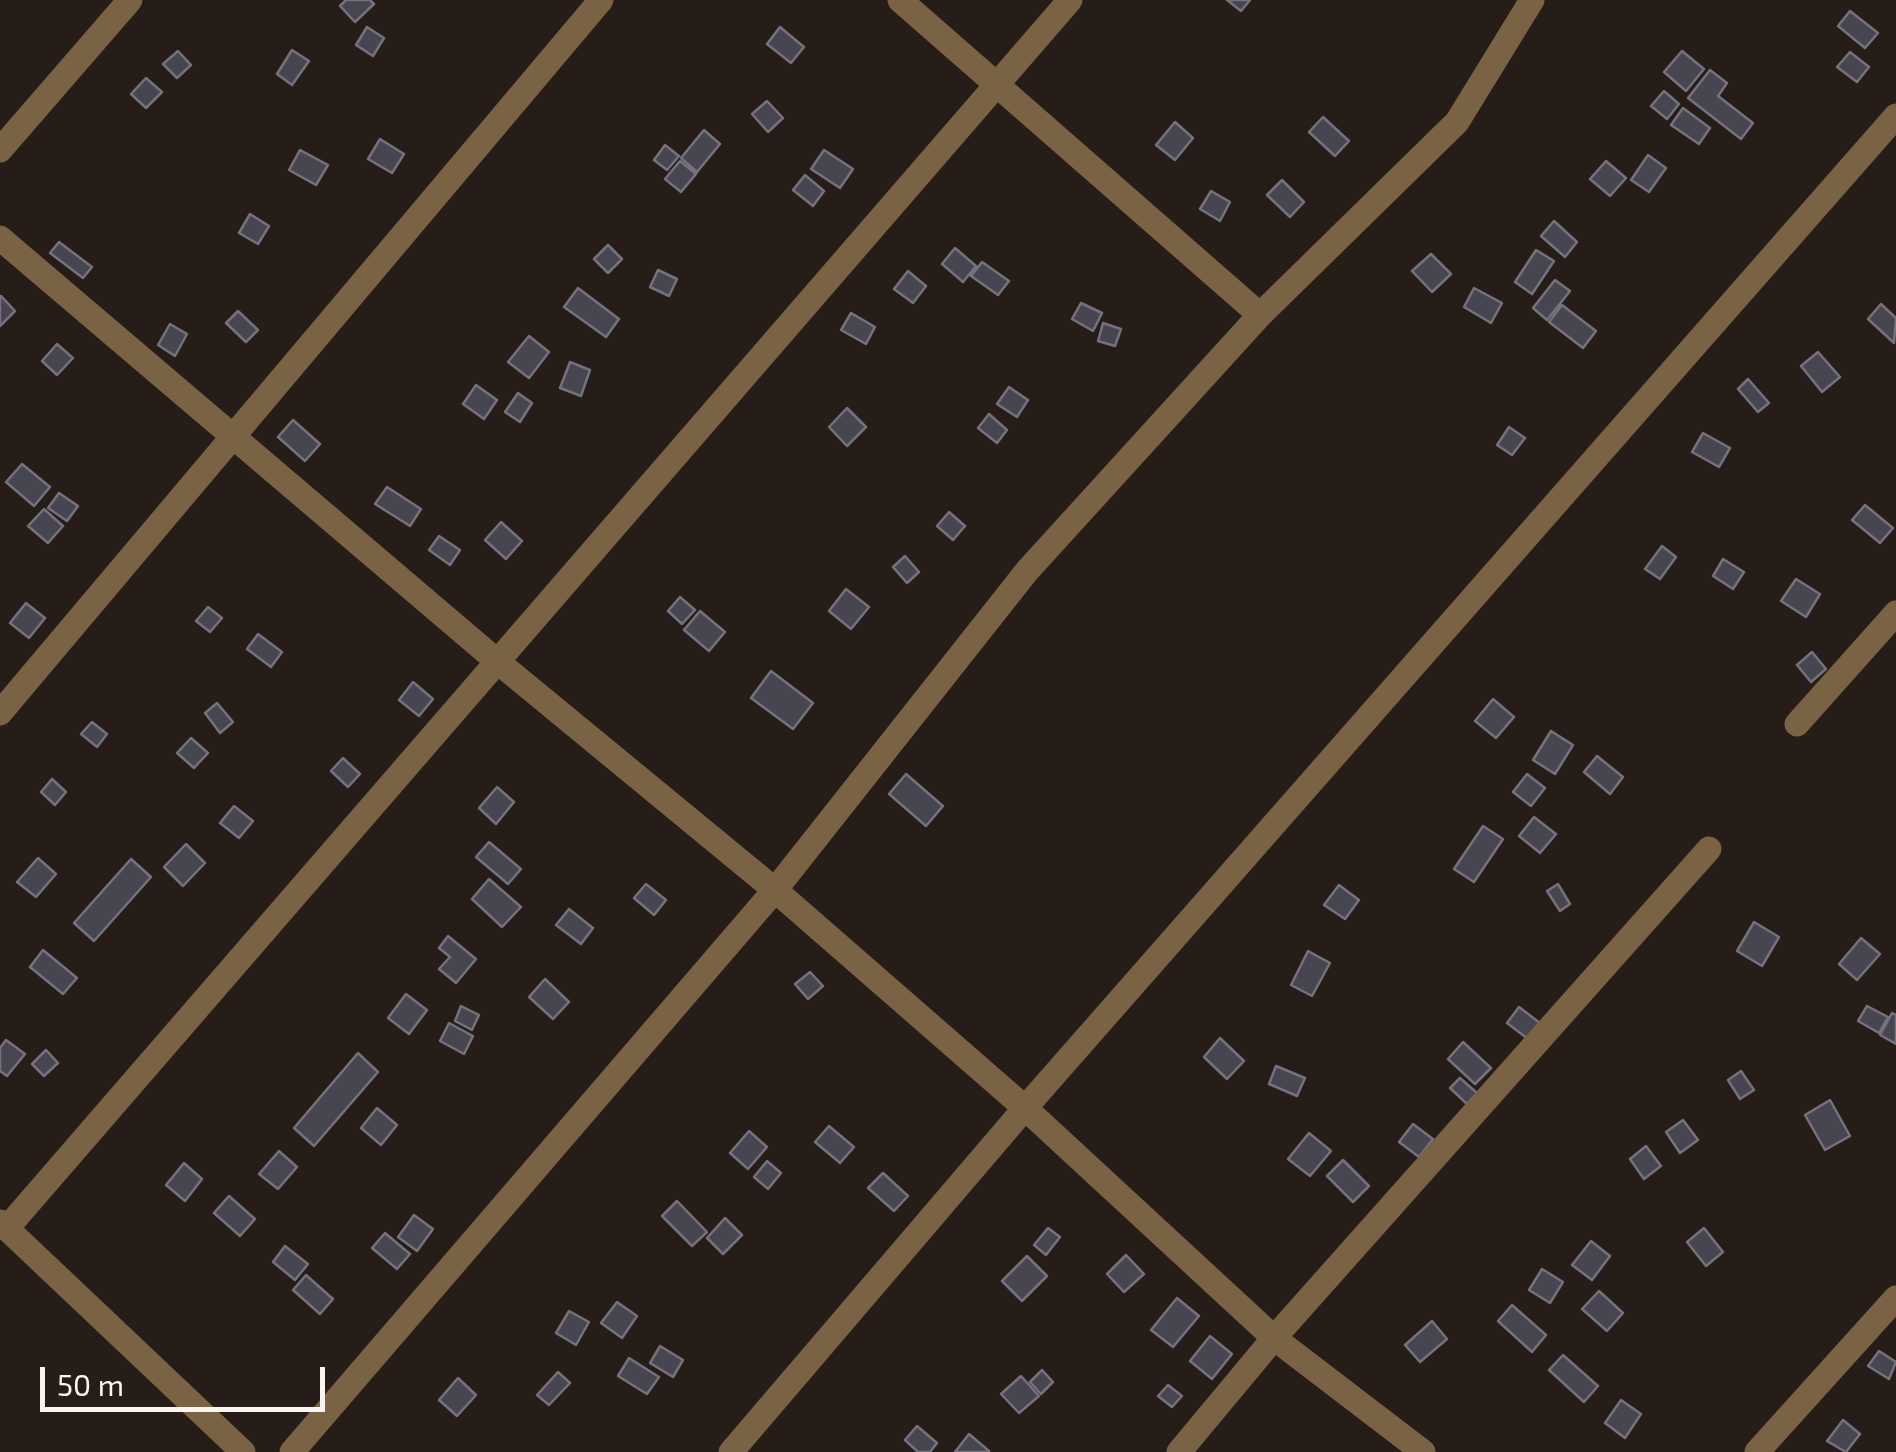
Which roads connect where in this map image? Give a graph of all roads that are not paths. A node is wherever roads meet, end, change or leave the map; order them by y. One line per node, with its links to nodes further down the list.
1 (130, 0): 8 (street)
2 (602, 0): 11 (street)
3 (900, 0): 6 (street)
4 (1070, 0): 6 (street)
5 (1532, 0): 10 (street)
6 (998, 82): 10 (street); 13 (street)
7 (1896, 116): 18 (street)
8 (0, 150)
9 (0, 238): 11 (street)
10 (1260, 314): 17 (street)
11 (232, 435): 13 (street); 14 (street)
12 (1896, 613): 15 (street)
13 (498, 662): 17 (street); 19 (street)
14 (0, 713)
15 (1798, 724)
16 (1709, 850): 21 (street)
17 (775, 890): 18 (street); 23 (street)
18 (1025, 1108): 21 (street); 24 (street)
19 (3, 1225): 22 (street)
20 (1896, 1298): 27 (street)
21 (1274, 1338): 25 (street); 26 (street)
22 (243, 1452)
23 (292, 1452)
24 (731, 1452)
25 (1178, 1452)
26 (1423, 1452)
27 (1757, 1452)

